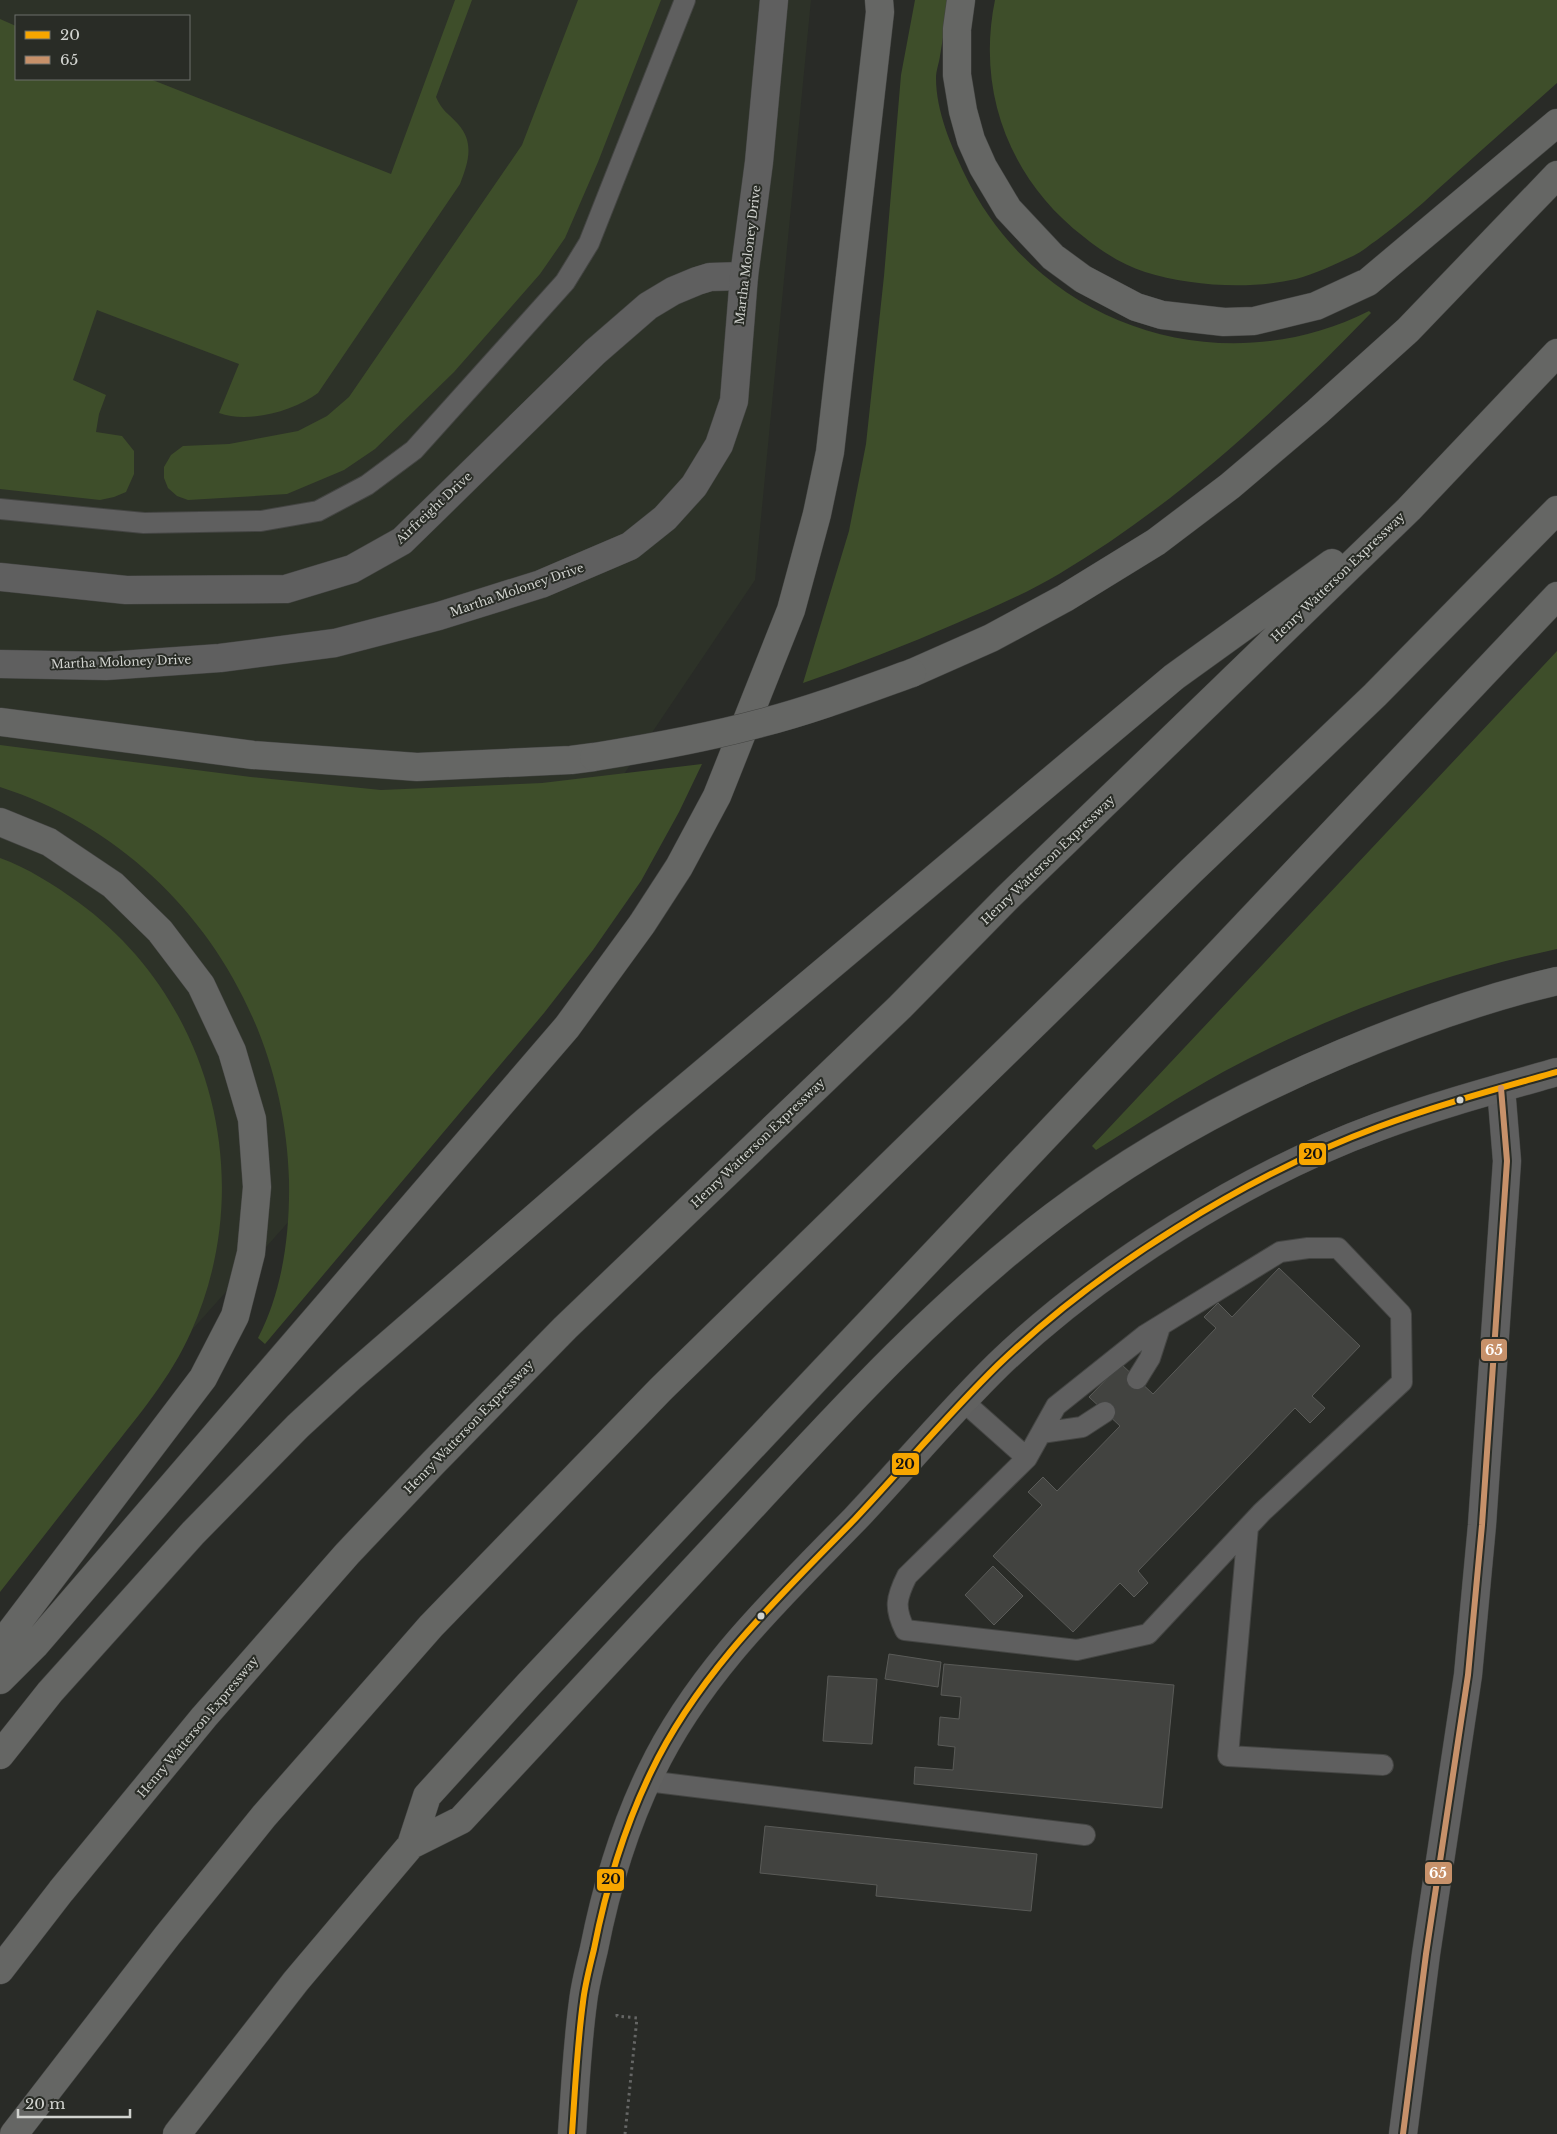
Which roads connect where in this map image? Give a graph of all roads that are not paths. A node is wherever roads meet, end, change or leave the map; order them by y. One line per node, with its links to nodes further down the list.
1 (685, 0): 9 (lane)
2 (774, 0): 7 (street, Martha Moloney Drive)
3 (961, 0): 5 (highway)
4 (882, 4): 28 (highway)
5 (1557, 123)
6 (1557, 175): 15 (highway, bridge)
7 (744, 276): 12 (street, Airfreight Drive); 14 (street, Martha Moloney Drive)
8 (1557, 353): 10 (highway, Henry Watterson Expressway)
9 (0, 509)
10 (1409, 509): 29 (highway); 34 (highway, Henry Watterson Expressway)
11 (1557, 510): 35 (highway)
12 (0, 577)
13 (1557, 596): 33 (highway)
14 (0, 664)
15 (0, 722)
16 (0, 822): 27 (highway)
17 (1557, 981): 33 (highway)
18 (1557, 1072): 19 (main road)
19 (1501, 1088): 22 (main road); 38 (street)
20 (1160, 1327): 21 (lane); 24 (lane); 26 (lane)
21 (1137, 1379)
22 (964, 1402): 25 (lane); 31 (main road)
23 (1105, 1412): 24 (lane)
24 (1041, 1432): 25 (lane)
25 (1027, 1458): 26 (lane)
26 (1248, 1527): 30 (lane)
27 (0, 1652)
28 (0, 1680)
29 (0, 1755)
30 (1384, 1765)
31 (647, 1781): 32 (lane); 37 (main road)
32 (1085, 1835)
33 (411, 1845): 36 (highway)
34 (0, 1970)
35 (14, 2134)
36 (177, 2134)
37 (572, 2134)
38 (1403, 2134)

